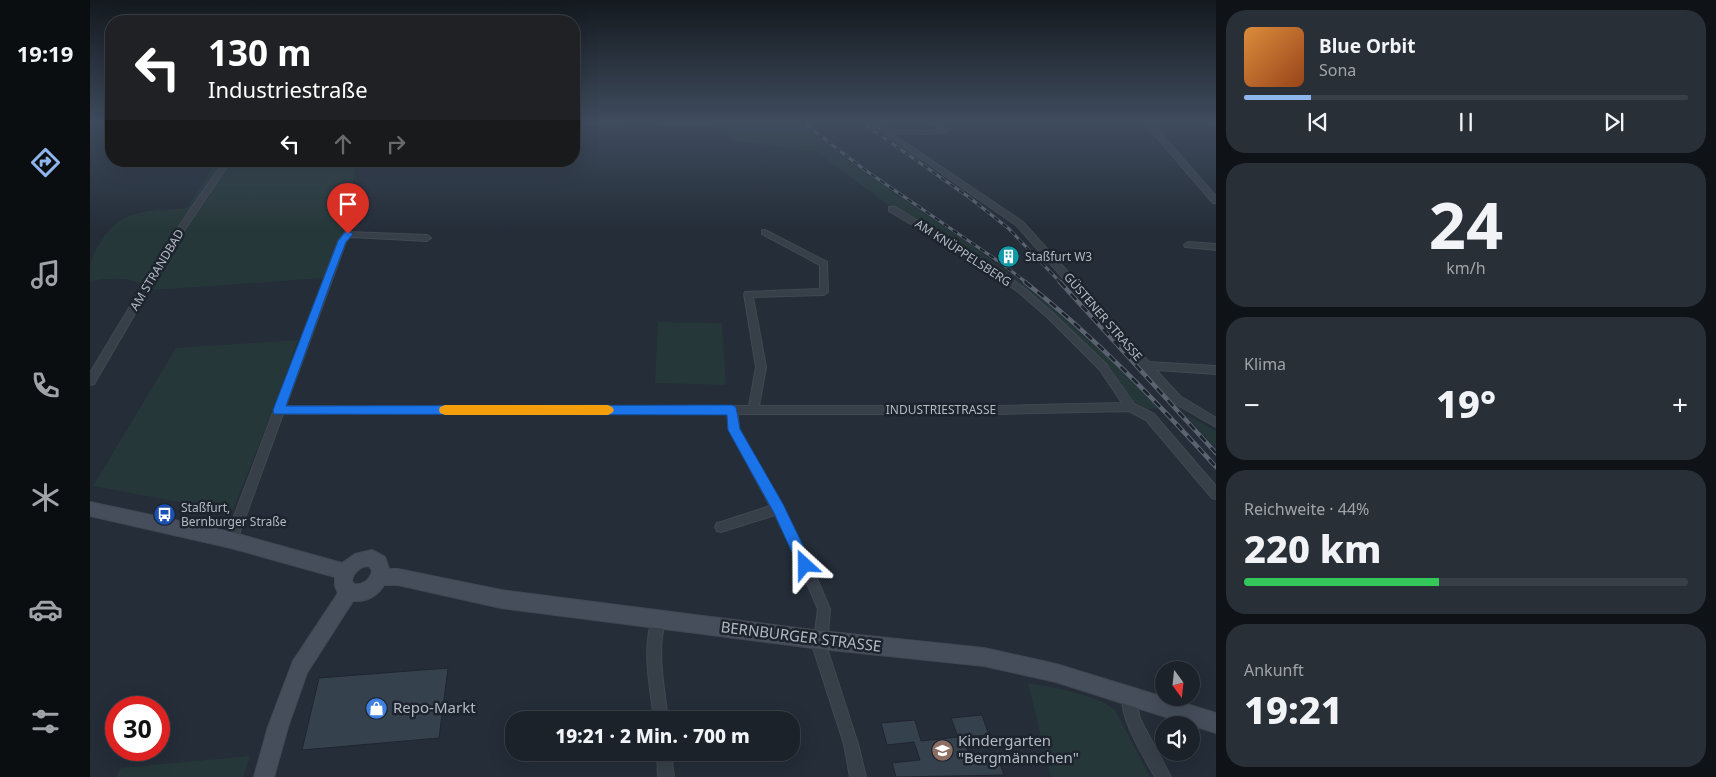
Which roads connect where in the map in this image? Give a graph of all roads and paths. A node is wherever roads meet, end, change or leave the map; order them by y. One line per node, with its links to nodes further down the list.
1 (922, 157): 10 (street, GÜSTENER STRASSE)
2 (1178, 157): 4 (street)
3 (224, 167): 12 (street, AM STRANDBAD)
4 (1216, 201)
5 (892, 209): 13 (street, AM KNÜPPELSBERG)
6 (765, 232): 16 (street)
7 (427, 238): 14 (street)
8 (1188, 245): 9 (street)
9 (1216, 247)
10 (1147, 366): 11 (street); 17 (street, GÜSTENER STRASSE)
11 (1216, 370)
12 (90, 381)
13 (1130, 406): 16 (street, INDUSTRIESTRASSE); 18 (street, AM KNÜPPELSBERG)
14 (278, 410): 15 (street, INDUSTRIESTRASSE); 22 (street)
15 (732, 410): 16 (street, INDUSTRIESTRASSE); 20 (street)
16 (752, 410)
17 (1216, 423)
18 (1216, 494)
19 (90, 508): 22 (main road)
20 (778, 509): 21 (street); 27 (street)
21 (721, 526)
22 (231, 540): 23 (main road)
23 (345, 572): 24 (main road); 25 (main road)
24 (380, 577): 25 (main road); 26 (main road, BERNBURGER STRASSE)
25 (350, 592): 32 (main road)
26 (659, 618): 27 (main road, BERNBURGER STRASSE); 29 (street)
27 (820, 640): 28 (main road, BERNBURGER STRASSE); 34 (street)
28 (1129, 695): 30 (main road, BERNBURGER STRASSE); 35 (street)
29 (660, 711)
30 (1216, 723)
31 (665, 761): 33 (street)
32 (264, 777)
33 (666, 777)
34 (858, 777)
35 (1163, 777)

